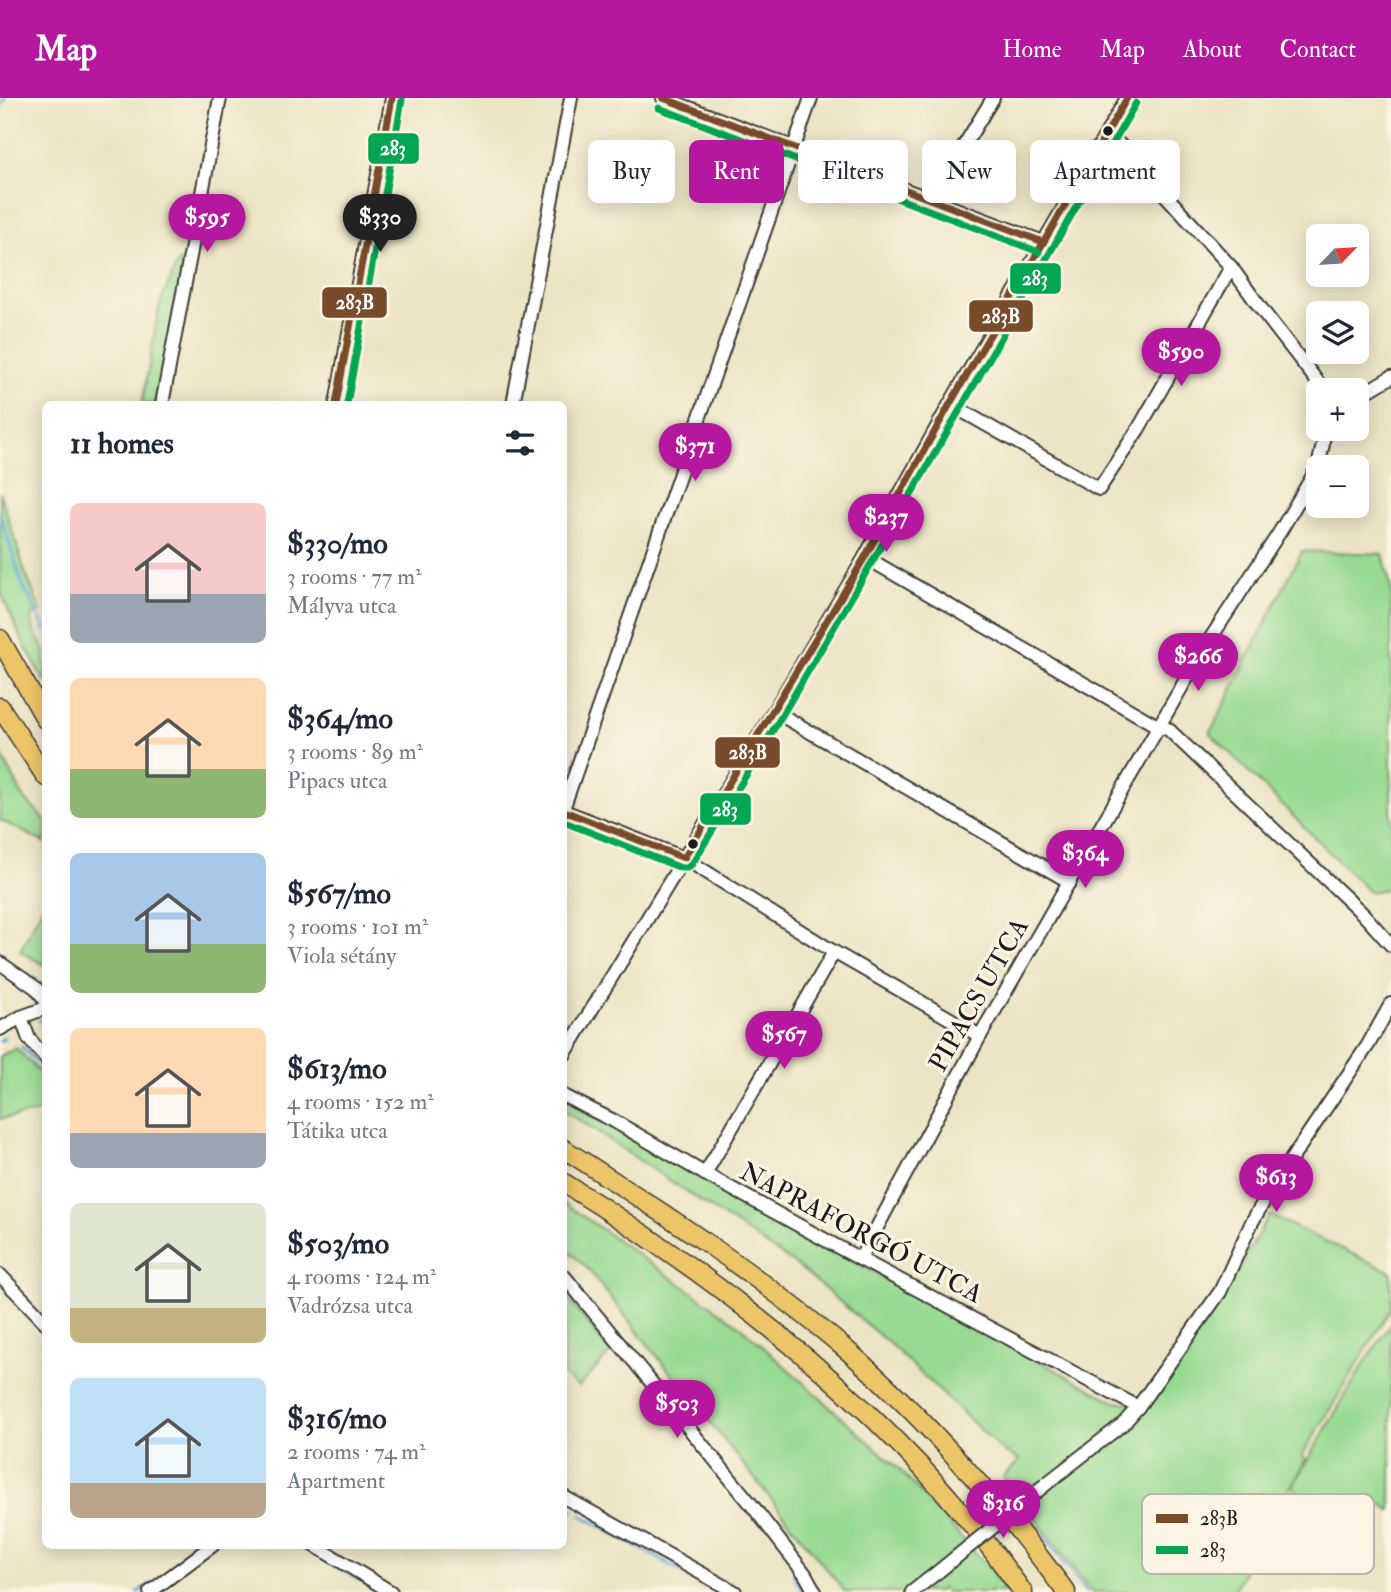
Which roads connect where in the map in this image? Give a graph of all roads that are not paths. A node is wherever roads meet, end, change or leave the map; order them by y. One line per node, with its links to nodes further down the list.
1 (220, 98): 18 (street)
2 (392, 98): 19 (street)
3 (571, 98): 20 (street)
4 (663, 98): 10 (street)
5 (811, 98): 10 (street)
6 (993, 98): 9 (street)
7 (1127, 98): 8 (street)
8 (1108, 132): 13 (street); 14 (street)
9 (967, 140)
10 (795, 148): 11 (street); 30 (street)
11 (922, 197)
12 (939, 203): 13 (street)
13 (1044, 242): 21 (street)
14 (1231, 267): 16 (street); 21 (street)
15 (1391, 377): 17 (street)
16 (1315, 378)
17 (1369, 390)
18 (163, 401)
19 (337, 401)
20 (514, 401)
21 (950, 404): 23 (street)
22 (1323, 441): 28 (street, PIPACS UTCA)
23 (865, 557): 26 (street); 28 (street)
24 (0, 639): 27 (highway)
25 (0, 707): 29 (highway)
26 (774, 711): 32 (street); 33 (street)
27 (42, 713)
28 (1159, 727): 33 (street, PIPACS UTCA); 34 (street)
29 (42, 771)
30 (567, 799)
31 (567, 809): 32 (street)
32 (684, 858): 35 (street); 43 (street)
33 (1070, 882): 42 (street, PIPACS UTCA)
34 (1391, 945)
35 (834, 952): 42 (street); 47 (street)
36 (0, 963): 37 (street)
37 (42, 996)
38 (1391, 1004): 53 (street)
39 (42, 1009): 40 (street)
40 (21, 1017): 41 (street); 44 (street)
41 (0, 1029)
42 (980, 1035): 49 (street, PIPACS UTCA)
43 (567, 1050)
44 (42, 1054)
45 (567, 1098): 47 (street, NAPRAFORGÓ UTCA)
46 (567, 1151): 63 (highway)
47 (705, 1174): 49 (street, NAPRAFORGÓ UTCA)
48 (567, 1185): 62 (highway)
49 (860, 1259): 53 (street, NAPRAFORGÓ UTCA)
50 (0, 1275): 52 (street)
51 (567, 1280): 57 (street)
52 (42, 1319)
53 (1138, 1407): 61 (street, bridge)
54 (567, 1499): 60 (street)
55 (208, 1549): 58 (street)
56 (321, 1549): 59 (street)
57 (815, 1590)
58 (150, 1592)
59 (391, 1592)
60 (735, 1592)
61 (912, 1592)
62 (1023, 1592)
63 (1066, 1592)

